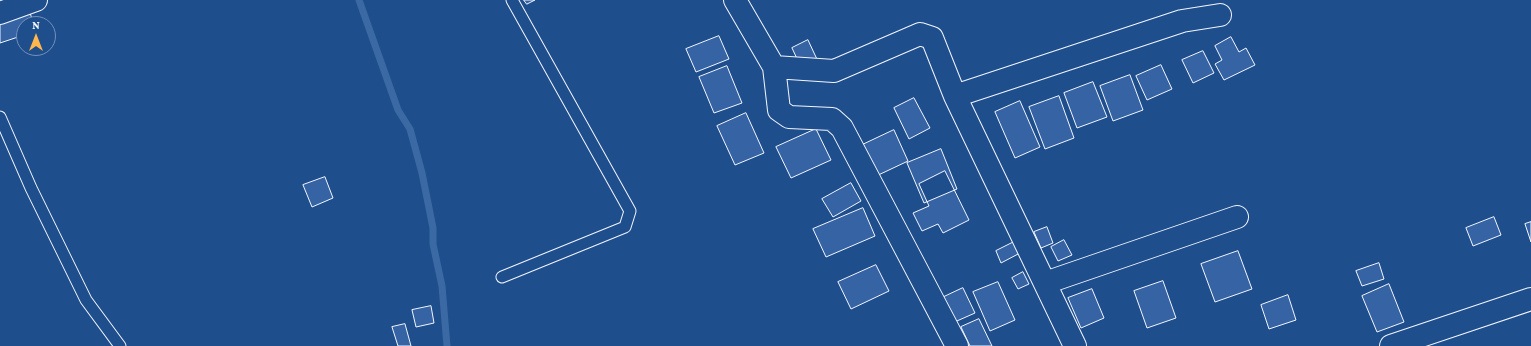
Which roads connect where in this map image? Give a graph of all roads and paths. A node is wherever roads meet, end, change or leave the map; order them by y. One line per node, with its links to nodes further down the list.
1 (36, 0): 4 (street)
2 (512, 0): 10 (lane)
3 (735, 0): 6 (street)
4 (0, 13)
5 (1220, 15): 7 (street)
6 (774, 67): 7 (street); 14 (street)
7 (955, 96): 11 (street)
8 (0, 117): 13 (lane)
9 (1237, 217): 11 (street)
10 (502, 277)
11 (1045, 283): 15 (street)
12 (1531, 299): 16 (street)
13 (120, 346)
14 (957, 346)
15 (1075, 346)
16 (1391, 346)

